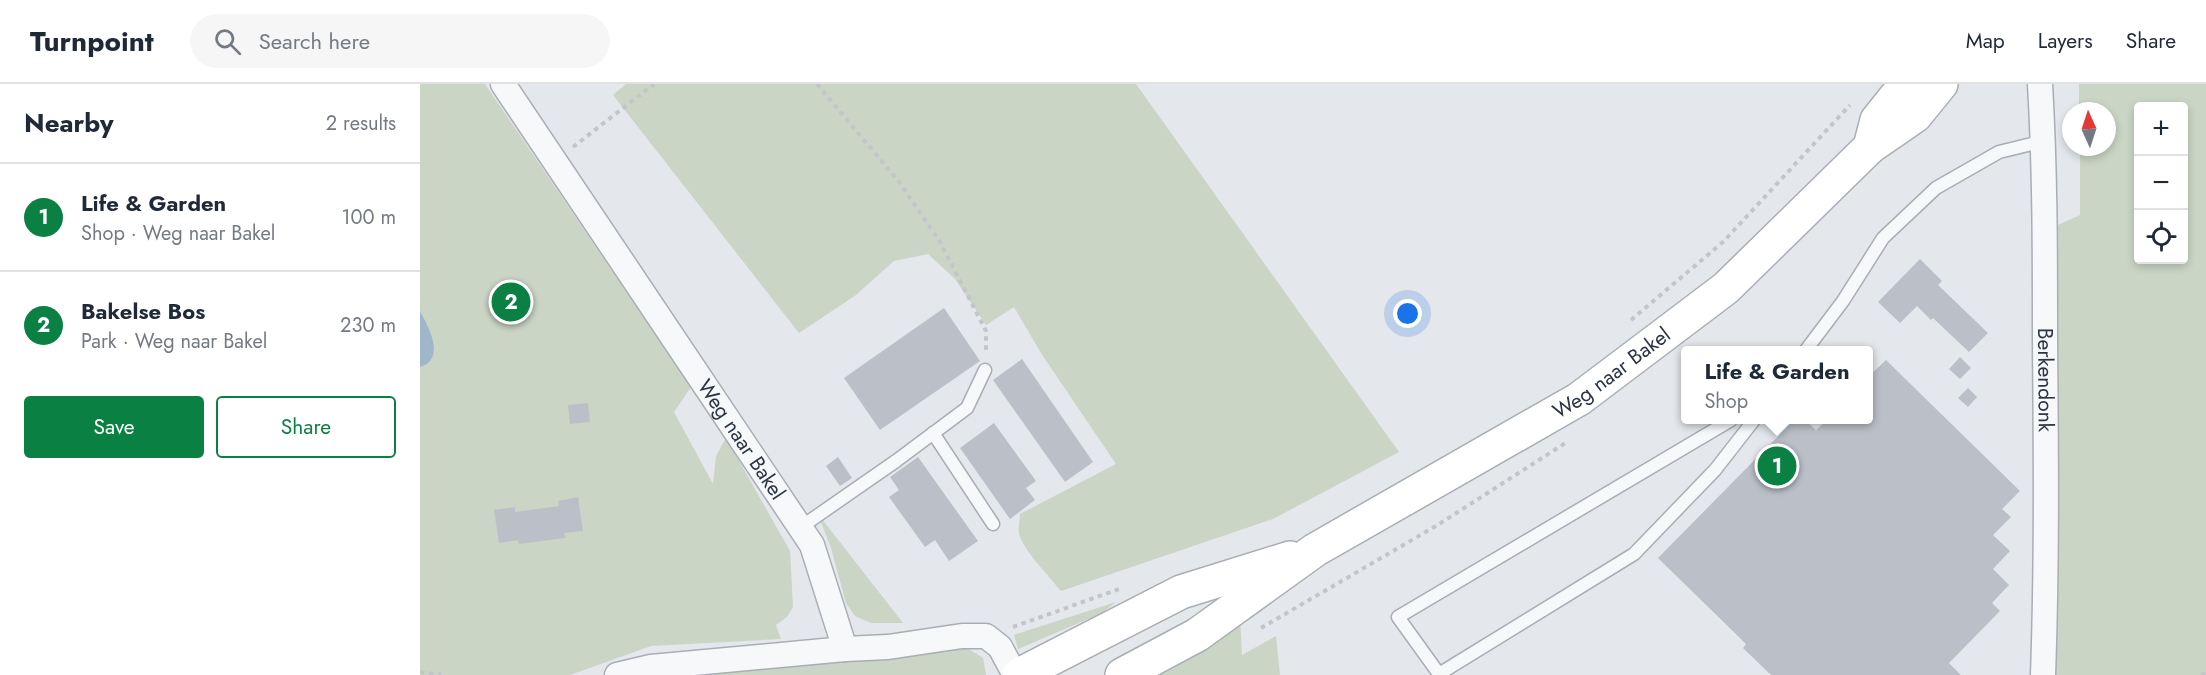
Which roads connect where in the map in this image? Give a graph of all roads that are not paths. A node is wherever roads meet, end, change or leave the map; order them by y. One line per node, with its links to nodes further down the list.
1 (503, 84): 13 (street, Weg naar Bakel)
2 (1906, 84): 6 (main road, Weg naar Bakel)
3 (1941, 84): 6 (main road, Weg naar Bakel)
4 (2040, 84): 5 (street, Berkendonk)
5 (2044, 141): 7 (lane); 20 (street, Berkendonk)
6 (1870, 147): 14 (main road, Weg naar Bakel)
7 (1810, 346)
8 (986, 370): 11 (lane)
9 (1724, 424): 10 (lane)
10 (1751, 424)
11 (933, 434): 12 (lane); 13 (lane)
12 (993, 524)
13 (801, 527): 15 (street, Weg naar Bakel)
14 (1315, 550): 18 (main road, Weg naar Bakel); 19 (main road, Weg naar Bakel)
15 (845, 649): 16 (street); 17 (street)
16 (617, 675)
17 (1015, 675)
18 (1019, 675)
19 (1122, 675)
20 (2043, 675)

